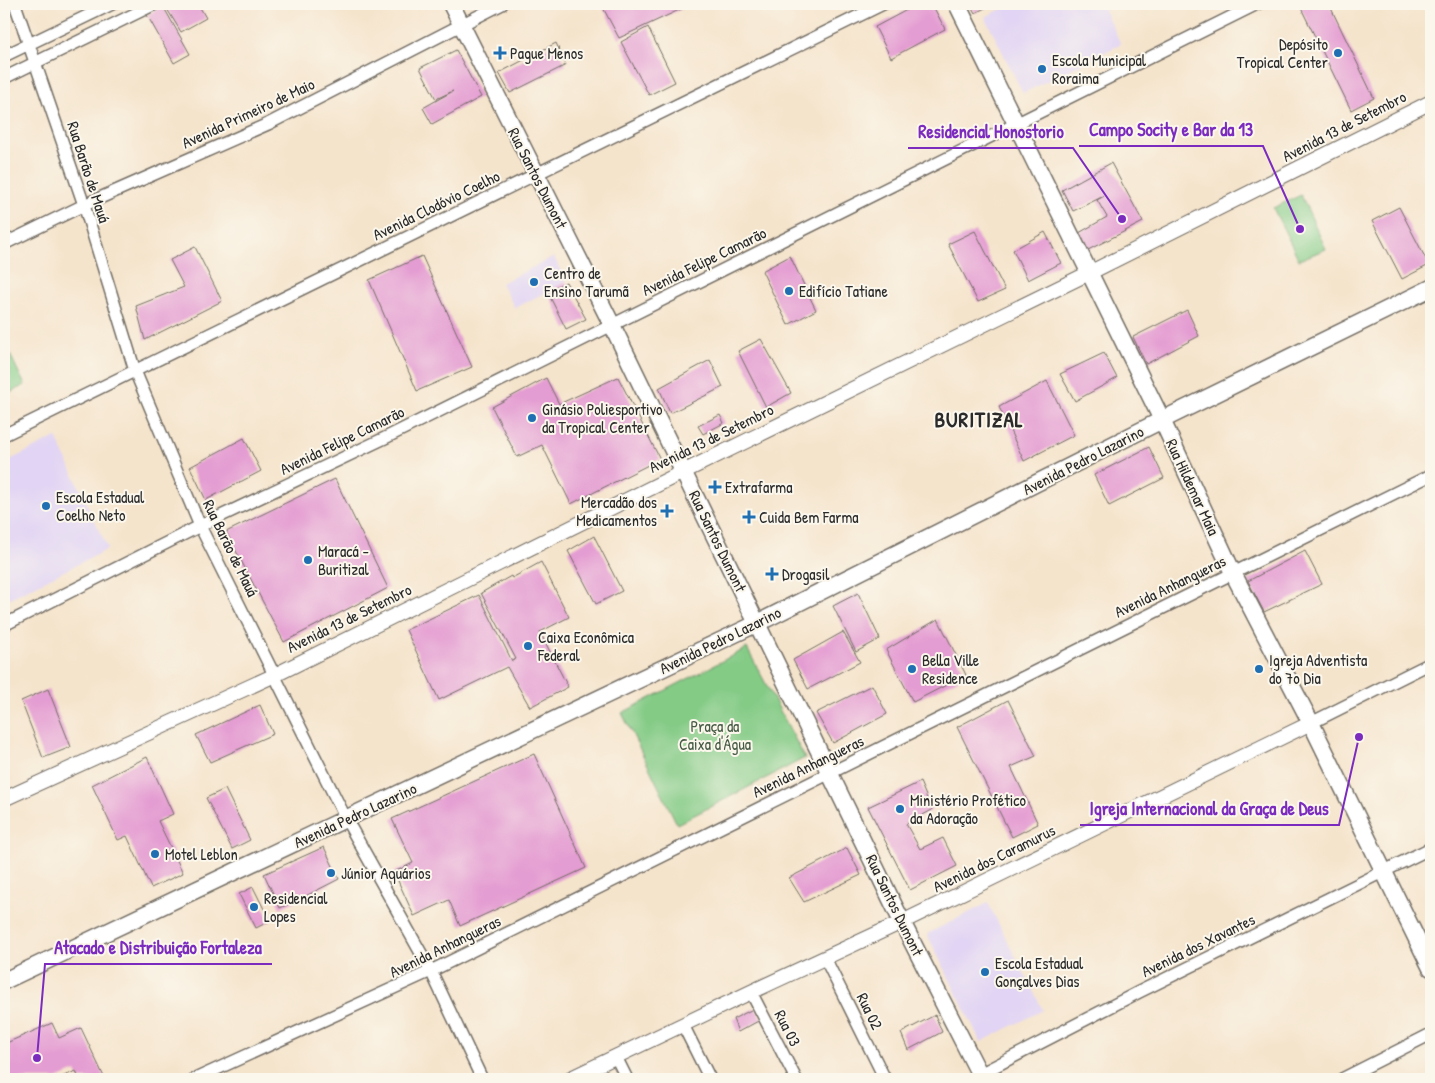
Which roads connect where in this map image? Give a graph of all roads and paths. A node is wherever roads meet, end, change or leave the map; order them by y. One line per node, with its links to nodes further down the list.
1 (15, 4): 10 (street, Rua Barão de Mauá)
2 (112, 4): 10 (street)
3 (154, 4): 12 (street)
4 (451, 4): 9 (main road, Rua Santos Dumont)
5 (502, 4): 9 (street, Avenida Primeiro de Maio)
6 (883, 4): 16 (street, Avenida Clodóvio Coelho)
7 (957, 4): 15 (main road, Rua Hildemar Maia)
8 (1258, 4): 15 (street, Avenida Felipe Camarão)
9 (461, 24): 16 (main road, Rua Santos Dumont); 17 (street, Avenida Primeiro de Maio)
10 (28, 44): 11 (street); 12 (street, Rua Barão de Mauá)
11 (4, 56)
12 (35, 62): 13 (street); 17 (street, Rua Barão de Mauá)
13 (4, 78)
14 (1431, 102): 19 (street, Avenida 13 de Setembro)
15 (1016, 124): 19 (main road, Rua Hildemar Maia); 21 (street, Avenida Felipe Camarão)
16 (536, 174): 21 (main road, Rua Santos Dumont); 22 (street, Avenida Clodóvio Coelho)
17 (84, 205): 18 (street, Avenida Primeiro de Maio); 22 (street, Rua Barão de Mauá)
18 (4, 244)
19 (1089, 273): 23 (main road, Rua Hildemar Maia); 25 (street, Avenida 13 de Setembro)
20 (1431, 288): 23 (main road, Avenida Pedro Lazarino)
21 (612, 325): 25 (main road, Rua Santos Dumont); 27 (street, Avenida Felipe Camarão)
22 (135, 371): 24 (street, Avenida Clodóvio Coelho); 27 (street, Rua Barão de Mauá)
23 (1162, 420): 28 (main road, Rua Hildemar Maia); 29 (main road, Avenida Pedro Lazarino)
24 (4, 434)
25 (683, 472): 29 (main road, Rua Santos Dumont); 32 (street, Avenida 13 de Setembro)
26 (1431, 475): 28 (street, Avenida Anhangueras)
27 (200, 526): 30 (street, Avenida Felipe Camarão); 32 (street, Rua Barão de Mauá)
28 (1233, 573): 33 (main road, Rua Hildemar Maia); 34 (street, Avenida Anhangueras)
29 (758, 623): 34 (main road, Rua Santos Dumont); 36 (main road, Avenida Pedro Lazarino)
30 (4, 625)
31 (1431, 663): 33 (street, Avenida dos Caramurus)
32 (275, 675): 35 (street, Avenida 13 de Setembro); 36 (street, Rua Barão de Mauá)
33 (1311, 722): 38 (main road, Rua Hildemar Maia); 39 (street, Avenida dos Caramurus)
34 (830, 773): 39 (main road, Rua Santos Dumont); 42 (street, Avenida Anhangueras)
35 (4, 799)
36 (346, 820): 42 (street, Rua Barão de Mauá); 43 (main road, Avenida Pedro Lazarino)
37 (1431, 848): 38 (street, Avenida dos Xavantes)
38 (1384, 872): 41 (main road, Rua Hildemar Maia); 48 (street, Avenida dos Xavantes)
39 (902, 922): 40 (street, Avenida dos Caramurus); 48 (main road, Rua Santos Dumont)
40 (825, 958): 44 (street, Avenida dos Caramurus); 55 (street, Rua 02)
41 (1431, 968)
42 (431, 971): 49 (street, Avenida Anhangueras); 50 (street, Rua Barão de Mauá)
43 (4, 981)
44 (751, 992): 45 (street, Avenida dos Caramurus); 54 (street, Rua 03)
45 (683, 1025): 47 (street, Avenida dos Caramurus); 53 (street)
46 (1431, 1034): 56 (street)
47 (616, 1057): 51 (street, Avenida dos Caramurus); 52 (street)
48 (981, 1077)
49 (195, 1079)
50 (482, 1079)
51 (569, 1079)
52 (627, 1079)
53 (710, 1079)
54 (796, 1079)
55 (885, 1079)
56 (1342, 1079)

